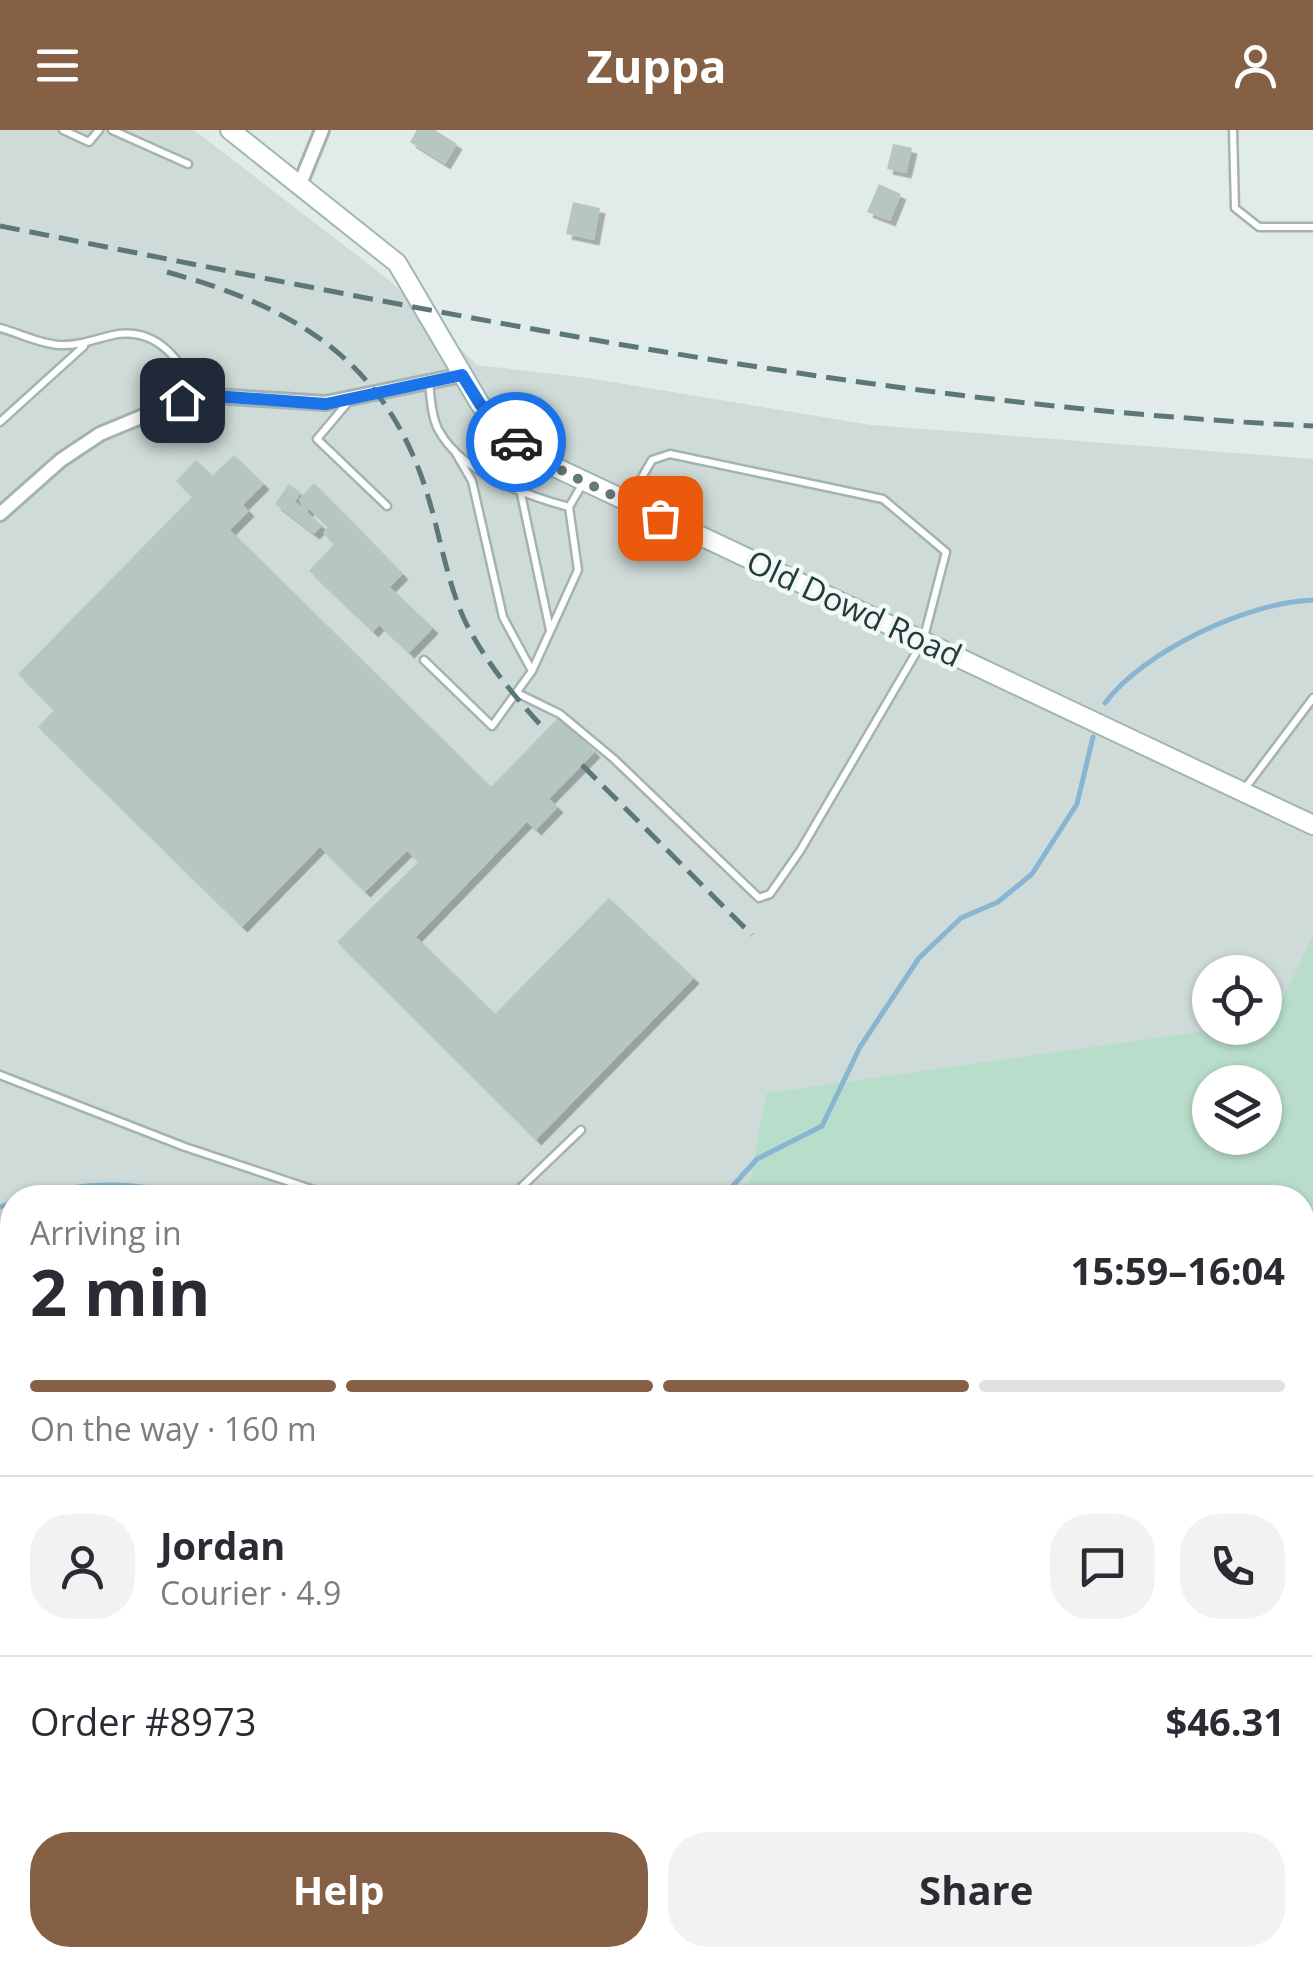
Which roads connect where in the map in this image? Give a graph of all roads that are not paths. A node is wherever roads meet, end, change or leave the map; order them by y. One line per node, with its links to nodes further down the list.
1 (63, 130): 2 (lane)
2 (99, 130)
3 (112, 130): 7 (lane)
4 (230, 130): 8 (street, Old Dowd Road)
5 (322, 130): 8 (street)
6 (1233, 130): 9 (lane)
7 (188, 164)
8 (300, 184): 12 (street, Old Dowd Road)
9 (1313, 226)
10 (0, 328): 11 (lane)
11 (88, 342): 14 (lane); 16 (lane)
12 (462, 375): 13 (street); 18 (street, Old Dowd Road)
13 (429, 383): 15 (street); 17 (lane)
14 (199, 398): 15 (street); 23 (street)
15 (349, 401): 21 (lane)
16 (0, 422)
17 (454, 450): 19 (lane); 27 (lane)
18 (584, 482): 20 (street, Old Dowd Road); 22 (lane)
19 (521, 494): 22 (lane); 24 (lane)
20 (628, 502): 25 (street, Old Dowd Road); 25 (lane)
21 (387, 506)
22 (569, 507): 24 (lane)
23 (0, 514)
24 (551, 632): 27 (lane)
25 (922, 641): 28 (lane); 30 (street, Old Dowd Road)
26 (424, 660): 28 (lane)
27 (532, 672): 28 (lane)
28 (519, 694)
29 (1313, 698): 30 (lane)
30 (1242, 792): 31 (street, Old Dowd Road)
31 (1313, 825)
32 (0, 1074): 34 (lane)
33 (581, 1130): 35 (lane)
34 (300, 1185)
35 (524, 1185)

